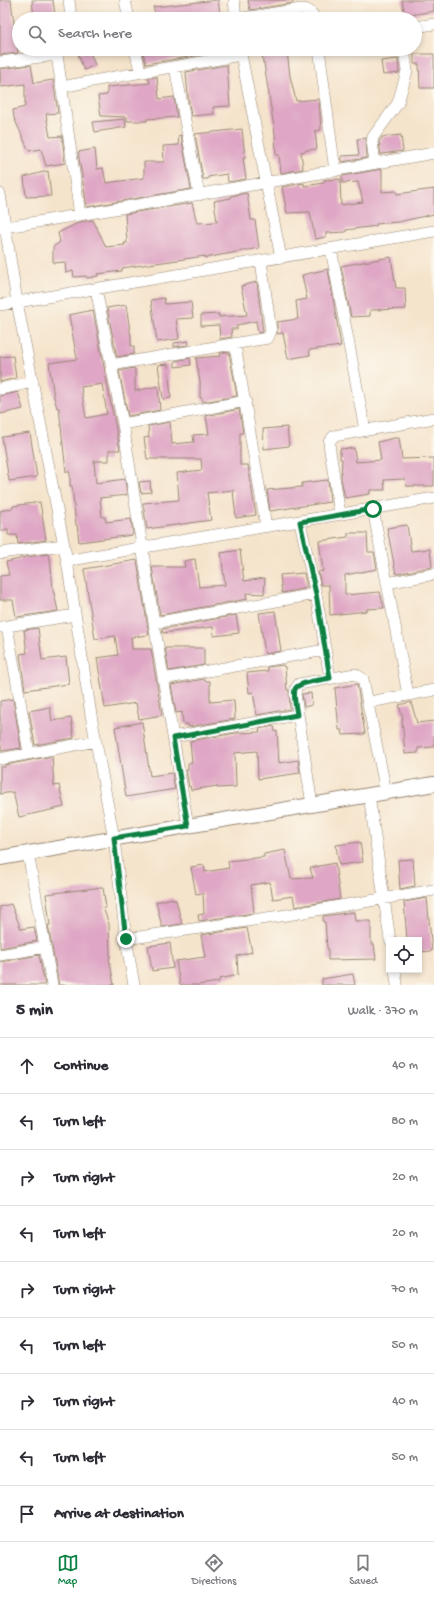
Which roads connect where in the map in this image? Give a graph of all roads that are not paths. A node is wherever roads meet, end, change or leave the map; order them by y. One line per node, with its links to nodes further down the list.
1 (69, 0): 4 (street)
2 (125, 0): 5 (street)
3 (234, 0): 6 (street)
4 (70, 12)
5 (128, 12)
6 (236, 12)
7 (282, 12): 8 (street)
8 (311, 12)
9 (434, 26): 10 (street)
10 (422, 27)
11 (36, 56): 18 (street)
12 (60, 56): 21 (street)
13 (137, 56): 20 (street)
14 (223, 56): 19 (street)
15 (242, 56): 25 (street)
16 (320, 56): 24 (street)
17 (405, 56): 23 (street)
18 (0, 62)
19 (175, 67): 20 (street); 27 (street)
20 (140, 71): 21 (street)
21 (62, 87): 28 (street)
22 (434, 153): 23 (street)
23 (375, 163): 24 (street)
24 (335, 171): 25 (street)
25 (267, 182): 27 (street); 32 (street)
26 (0, 194): 29 (street)
27 (199, 195): 28 (street)
28 (80, 214): 29 (street)
29 (3, 227): 35 (street)
30 (434, 231): 31 (street)
31 (331, 249): 32 (street); 44 (street)
32 (281, 258): 33 (street)
33 (261, 261): 34 (street); 37 (street)
34 (96, 289): 35 (street); 38 (street)
35 (17, 302): 36 (street); 39 (street)
36 (0, 305)
37 (235, 345): 38 (street); 41 (street)
38 (111, 365): 43 (street)
39 (33, 382): 40 (street); 50 (street)
40 (0, 389)
41 (246, 401): 43 (street); 49 (street)
42 (434, 418): 44 (street)
43 (123, 424): 51 (street)
44 (366, 430): 47 (street)
45 (434, 498): 46 (street)
46 (373, 509): 47 (street); 55 (street)
47 (340, 514): 48 (street)
48 (300, 522): 49 (street); 56 (street)
49 (266, 526): 51 (street)
50 (64, 545): 52 (street); 53 (street)
51 (142, 546): 53 (street); 58 (street)
52 (0, 553)
53 (67, 561): 57 (street)
54 (434, 574): 55 (street)
55 (387, 583): 64 (street)
56 (316, 594): 58 (street); 60 (street)
57 (75, 615): 59 (street); 68 (street)
58 (154, 623): 62 (street)
59 (4, 626): 69 (street)
60 (326, 650): 61 (street); 62 (street)
61 (330, 678): 65 (street); 66 (street)
62 (163, 679): 67 (street)
63 (434, 690): 64 (street)
64 (408, 695): 65 (street)
65 (369, 702): 72 (street)
66 (297, 715): 67 (street); 74 (street)
67 (173, 738): 75 (street)
68 (96, 741): 69 (street); 76 (street)
69 (29, 753): 70 (street)
70 (0, 758)
71 (434, 784): 72 (street)
72 (386, 792): 73 (street)
73 (369, 795): 74 (street); 80 (street)
74 (312, 805): 75 (street)
75 (188, 826): 76 (street)
76 (114, 838): 77 (street); 82 (street)
77 (28, 853): 78 (street); 83 (street)
78 (0, 858)
79 (434, 890): 80 (street)
80 (383, 898): 81 (street); 82 (street)
81 (390, 937)
82 (126, 939): 87 (street)
83 (45, 947): 84 (street); 86 (street)
84 (0, 955)
85 (395, 973): 88 (street)
86 (52, 985)
87 (134, 985)
88 (397, 985)

